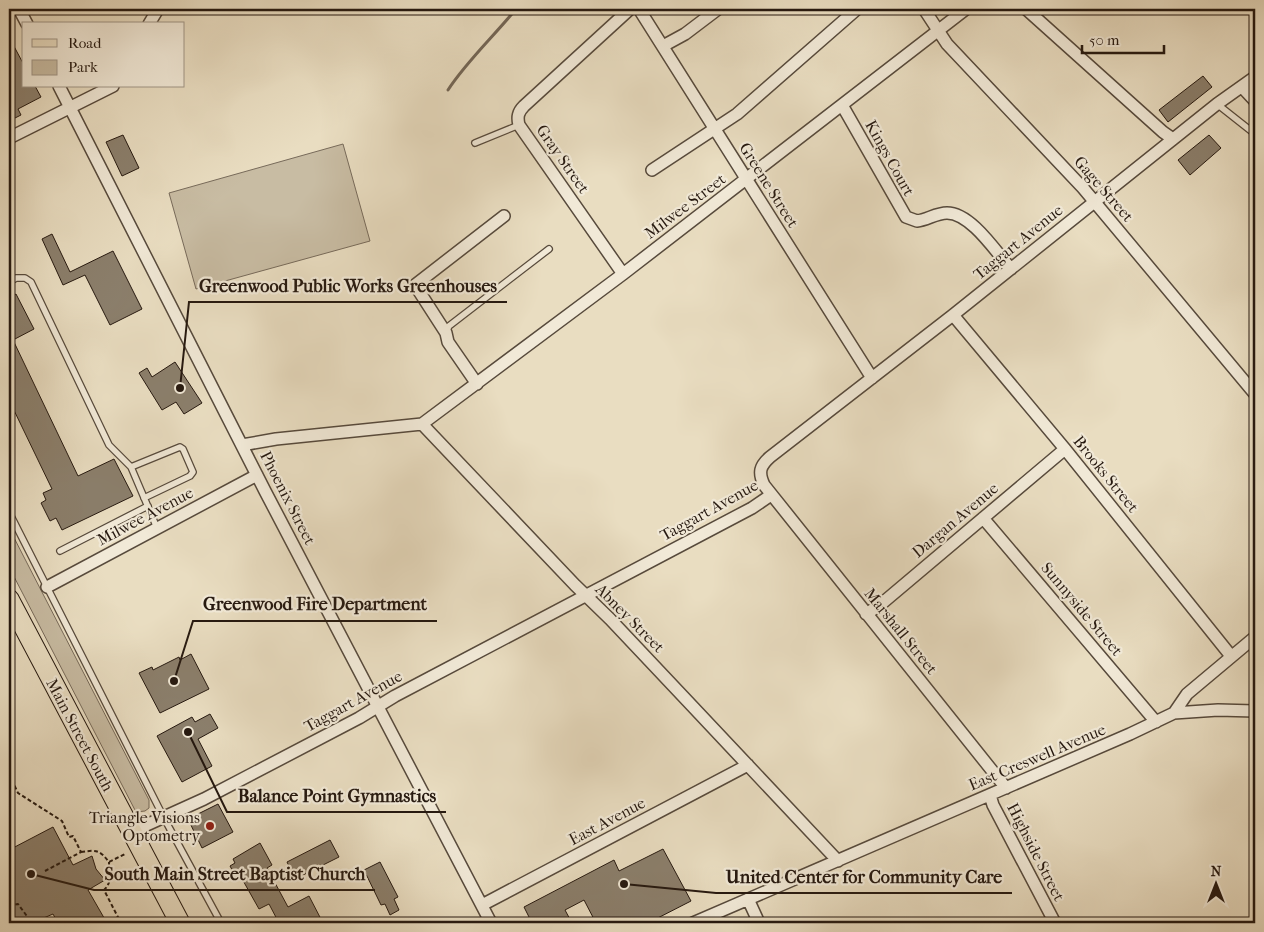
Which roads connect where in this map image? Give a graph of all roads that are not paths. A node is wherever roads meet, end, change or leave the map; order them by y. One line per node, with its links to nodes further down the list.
1 (19, 9): 10 (street)
2 (158, 9): 11 (street)
3 (630, 9): 22 (street, Gray Street)
4 (639, 9): 13 (street, Greene Street)
5 (718, 9): 13 (street)
6 (857, 9): 23 (street)
7 (924, 9): 12 (street, Gage Street)
8 (966, 9): 12 (street, Milwee Street)
9 (1026, 9): 26 (street)
10 (26, 22)
11 (150, 22)
12 (938, 31): 20 (street, Milwee Street); 30 (street, Gage Street)
13 (663, 46): 23 (street, Greene Street)
14 (1255, 77): 15 (street, Taggart Avenue)
15 (1242, 87): 18 (street); 19 (street, Taggart Avenue)
16 (60, 88): 21 (street, Phoenix Street)
17 (109, 88): 21 (street)
18 (1255, 101)
19 (1217, 104): 24 (lane); 26 (street, Taggart Avenue)
20 (842, 105): 29 (street, Milwee Street); 33 (street, Kings Court)
21 (70, 108): 25 (street); 42 (street, Phoenix Street)
22 (519, 125): 27 (lane); 34 (street, Gray Street)
23 (714, 128): 28 (street); 29 (street, Greene Street)
24 (1255, 134)
25 (9, 138)
26 (1173, 140): 30 (street, Taggart Avenue)
27 (475, 143)
28 (652, 170)
29 (747, 179): 34 (street, Milwee Street); 38 (street, Greene Street)
30 (1095, 201): 33 (street, Taggart Avenue); 40 (street, Gage Street)
31 (504, 216): 37 (street)
32 (549, 249): 37 (lane)
33 (1011, 269): 36 (street, Taggart Avenue)
34 (623, 274): 39 (street, Milwee Street)
35 (9, 282): 44 (lane)
36 (953, 315): 38 (street, Taggart Avenue); 43 (street, Brooks Street)
37 (446, 333): 39 (street)
38 (872, 378): 46 (street, Taggart Avenue)
39 (477, 384): 41 (street, Milwee Street)
40 (1255, 394)
41 (422, 424): 42 (street); 54 (street, Abney Street)
42 (242, 444): 45 (street, Phoenix Street)
43 (1065, 449): 50 (street, Dargan Avenue); 58 (street, Brooks Street)
44 (131, 467): 47 (lane); 47 (lane)
45 (258, 475): 51 (street, Milwee Avenue); 59 (street, Phoenix Street)
46 (772, 495): 54 (street, Taggart Avenue); 56 (street, Marshall Street)
47 (144, 498): 48 (lane)
48 (148, 506): 51 (lane); 52 (lane)
49 (9, 512): 53 (lane)
50 (983, 518): 56 (street, Dargan Avenue); 62 (street, Sunnyside Street)
51 (157, 528): 53 (street, Milwee Avenue)
52 (60, 551)
53 (47, 586): 66 (lane)
54 (586, 596): 59 (street, Taggart Avenue); 63 (street, Abney Street)
55 (9, 599): 67 (main road, Main Street South)
56 (866, 614): 64 (street, Marshall Street)
57 (1255, 637): 58 (street)
58 (1231, 656): 61 (street)
59 (378, 707): 66 (street, Taggart Avenue); 70 (street, Phoenix Street)
60 (1255, 711): 61 (street, East Creswell Avenue)
61 (1174, 713): 62 (street, East Creswell Avenue)
62 (1156, 722): 64 (street, East Creswell Avenue)
63 (748, 765): 68 (street, Abney Street); 70 (street, East Avenue)
64 (1006, 788): 65 (street, East Creswell Avenue)
65 (990, 795): 68 (street, East Creswell Avenue); 76 (street, Highside Street)
66 (164, 818): 67 (street, Taggart Avenue); 72 (lane)
67 (131, 832): 71 (main road, Main Street South)
68 (838, 861): 69 (street, East Creswell Avenue)
69 (748, 900): 74 (street, East Creswell Avenue); 75 (street)
70 (482, 905): 73 (street, Phoenix Street)
71 (180, 923)
72 (221, 923)
73 (491, 923)
74 (693, 923)
75 (758, 923)
76 (1055, 923)

